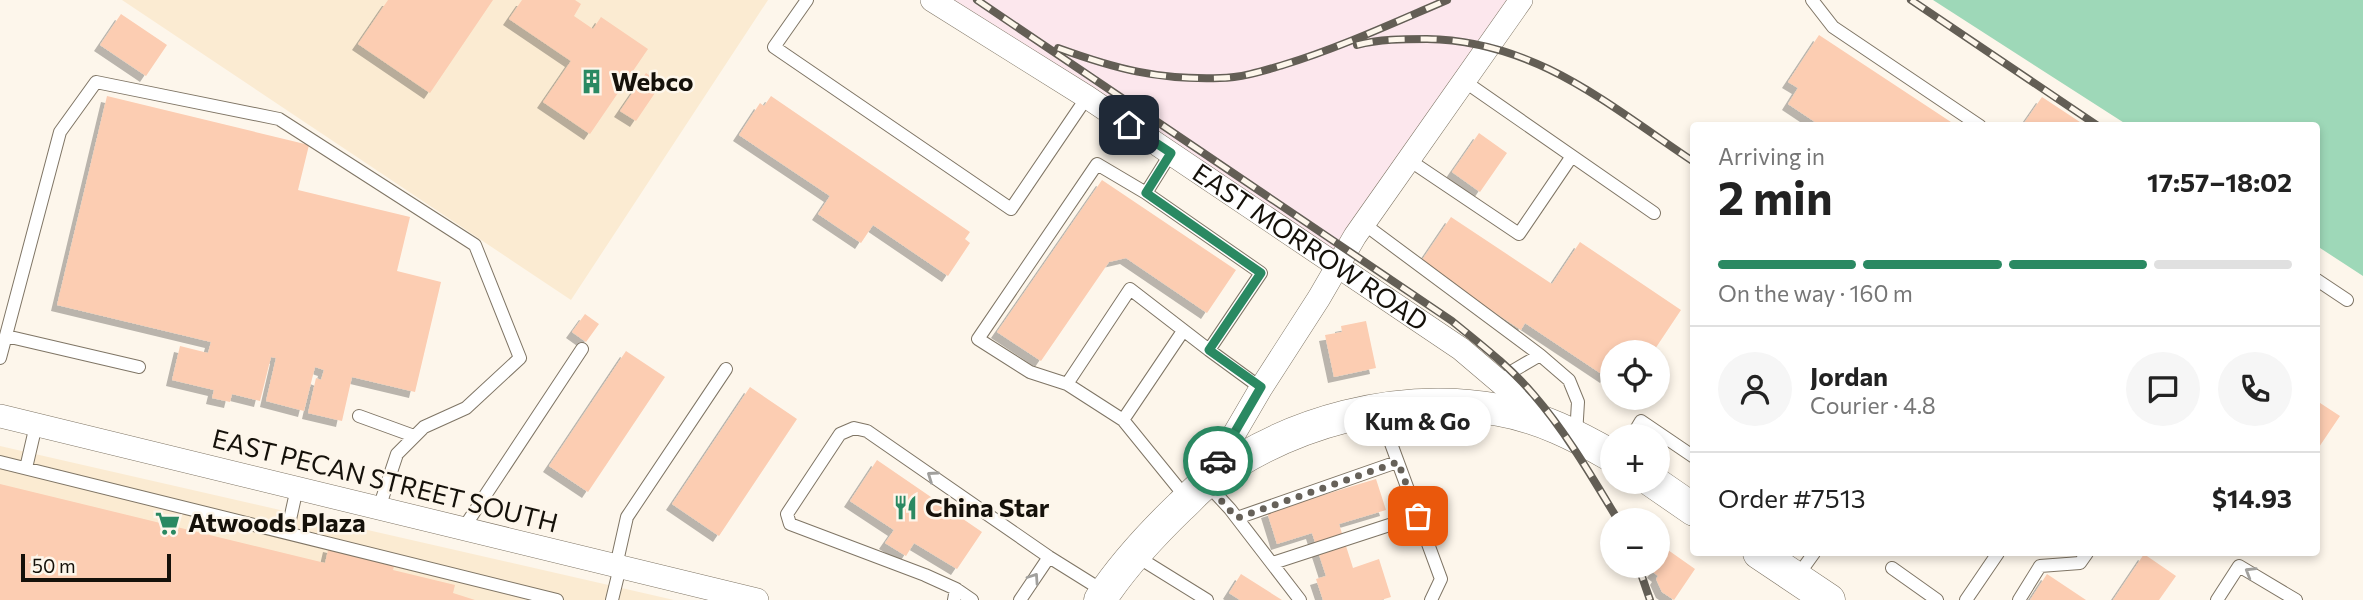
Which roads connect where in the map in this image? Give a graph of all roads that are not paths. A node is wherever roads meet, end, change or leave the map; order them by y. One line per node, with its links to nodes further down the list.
1 (807, 0): 7 (lane)
2 (932, 0): 5 (street, EAST MORROW ROAD)
3 (1521, 0): 6 (street)
4 (1812, 0): 8 (lane)
5 (956, 7): 7 (street, EAST MORROW ROAD)
6 (1464, 81): 10 (lane); 11 (street)
7 (1087, 97): 9 (street, EAST MORROW ROAD)
8 (1974, 122)
9 (1171, 153): 12 (lane); 15 (street, EAST MORROW ROAD)
10 (1572, 156): 11 (lane); 13 (lane)
11 (1409, 160): 14 (street)
12 (1146, 193): 21 (lane); 26 (lane)
13 (1654, 213)
14 (1364, 224): 15 (street); 22 (lane)
15 (1337, 267): 27 (street, EAST MORROW ROAD); 28 (street)
16 (2320, 282): 17 (lane)
17 (2347, 300)
18 (1182, 331): 21 (lane); 26 (lane); 32 (lane)
19 (6, 335): 23 (lane); 24 (lane); 35 (lane)
20 (582, 349): 49 (lane)
21 (1209, 350): 28 (lane)
22 (1540, 355): 27 (lane); 34 (lane)
23 (0, 358)
24 (139, 367)
25 (726, 369): 57 (lane)
26 (1067, 384): 32 (lane)
27 (1502, 384): 34 (street, EAST MORROW ROAD)
28 (1261, 387): 43 (street)
29 (1378, 410): 34 (main road); 40 (lane); 43 (main road)
30 (0, 416): 33 (street, EAST PECAN STREET SOUTH)
31 (359, 416): 35 (lane)
32 (1123, 420): 43 (lane)
33 (36, 425): 41 (lane); 42 (street, EAST PECAN STREET SOUTH)
34 (1563, 430): 37 (main road, EAST MORROW ROAD)
35 (414, 436): 46 (lane)
36 (1670, 441): 38 (lane)
37 (1600, 450)
38 (1690, 454)
39 (0, 462): 41 (lane)
40 (1398, 462): 47 (lane); 48 (lane)
41 (26, 468): 50 (lane)
42 (297, 488): 46 (street, EAST PECAN STREET SOUTH); 50 (lane)
43 (1196, 491): 48 (lane); 51 (main road)
44 (1670, 494): 45 (main road)
45 (1690, 507)
46 (380, 508): 49 (street, EAST PECAN STREET SOUTH)
47 (1418, 516): 56 (lane); 69 (lane)
48 (1237, 518): 56 (lane)
49 (463, 529): 57 (street, EAST PECAN STREET SOUTH)
50 (287, 533): 62 (lane)
51 (1134, 554): 61 (main road); 67 (lane)
52 (1770, 556): 58 (main road)
53 (1996, 556): 72 (lane)
54 (2085, 556): 73 (lane)
55 (1049, 557): 60 (lane, one-way to 60); 61 (lane); 66 (lane, one-way to 55)
56 (1273, 563): 68 (lane)
57 (618, 566): 63 (lane); 64 (street, EAST PECAN STREET SOUTH)
58 (1805, 566): 70 (main road)
59 (1892, 568): 71 (lane)
60 (955, 595): 65 (lane)
61 (1103, 596)
62 (557, 600)
63 (612, 600)
64 (757, 600)
65 (972, 600)
66 (1020, 600)
67 (1207, 600)
68 (1300, 600)
69 (1431, 600)
70 (1829, 600)
71 (1937, 600)
72 (1966, 600)
73 (2019, 600)
74 (2217, 600): 75 (lane, one-way to 74)
75 (2296, 600)

